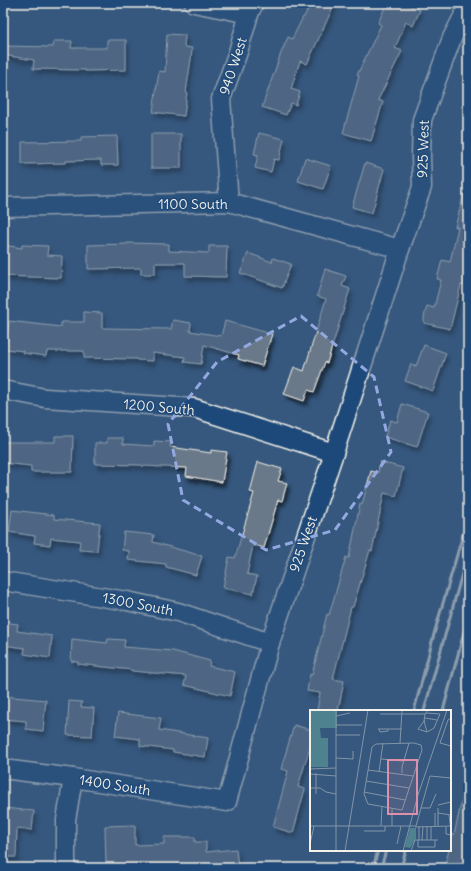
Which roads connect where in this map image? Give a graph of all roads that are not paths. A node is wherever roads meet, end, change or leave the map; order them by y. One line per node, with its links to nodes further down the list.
1 (194, 3): 3 (street)
2 (468, 7): 6 (street, 925 West)
3 (252, 9): 4 (street, 940 West)
4 (229, 202): 5 (street, 1100 South); 6 (street, 1100 South)
5 (3, 207)
6 (398, 256): 8 (street, 925 West)
7 (3, 390): 8 (street, 1200 South)
8 (334, 453): 10 (street, 925 West)
9 (3, 581): 10 (street, 1300 South)
10 (270, 643): 13 (street, 925 West)
11 (3, 769): 12 (street, 1400 South)
12 (73, 778): 13 (street, 1400 South); 14 (street)
13 (227, 802)
14 (66, 868)

